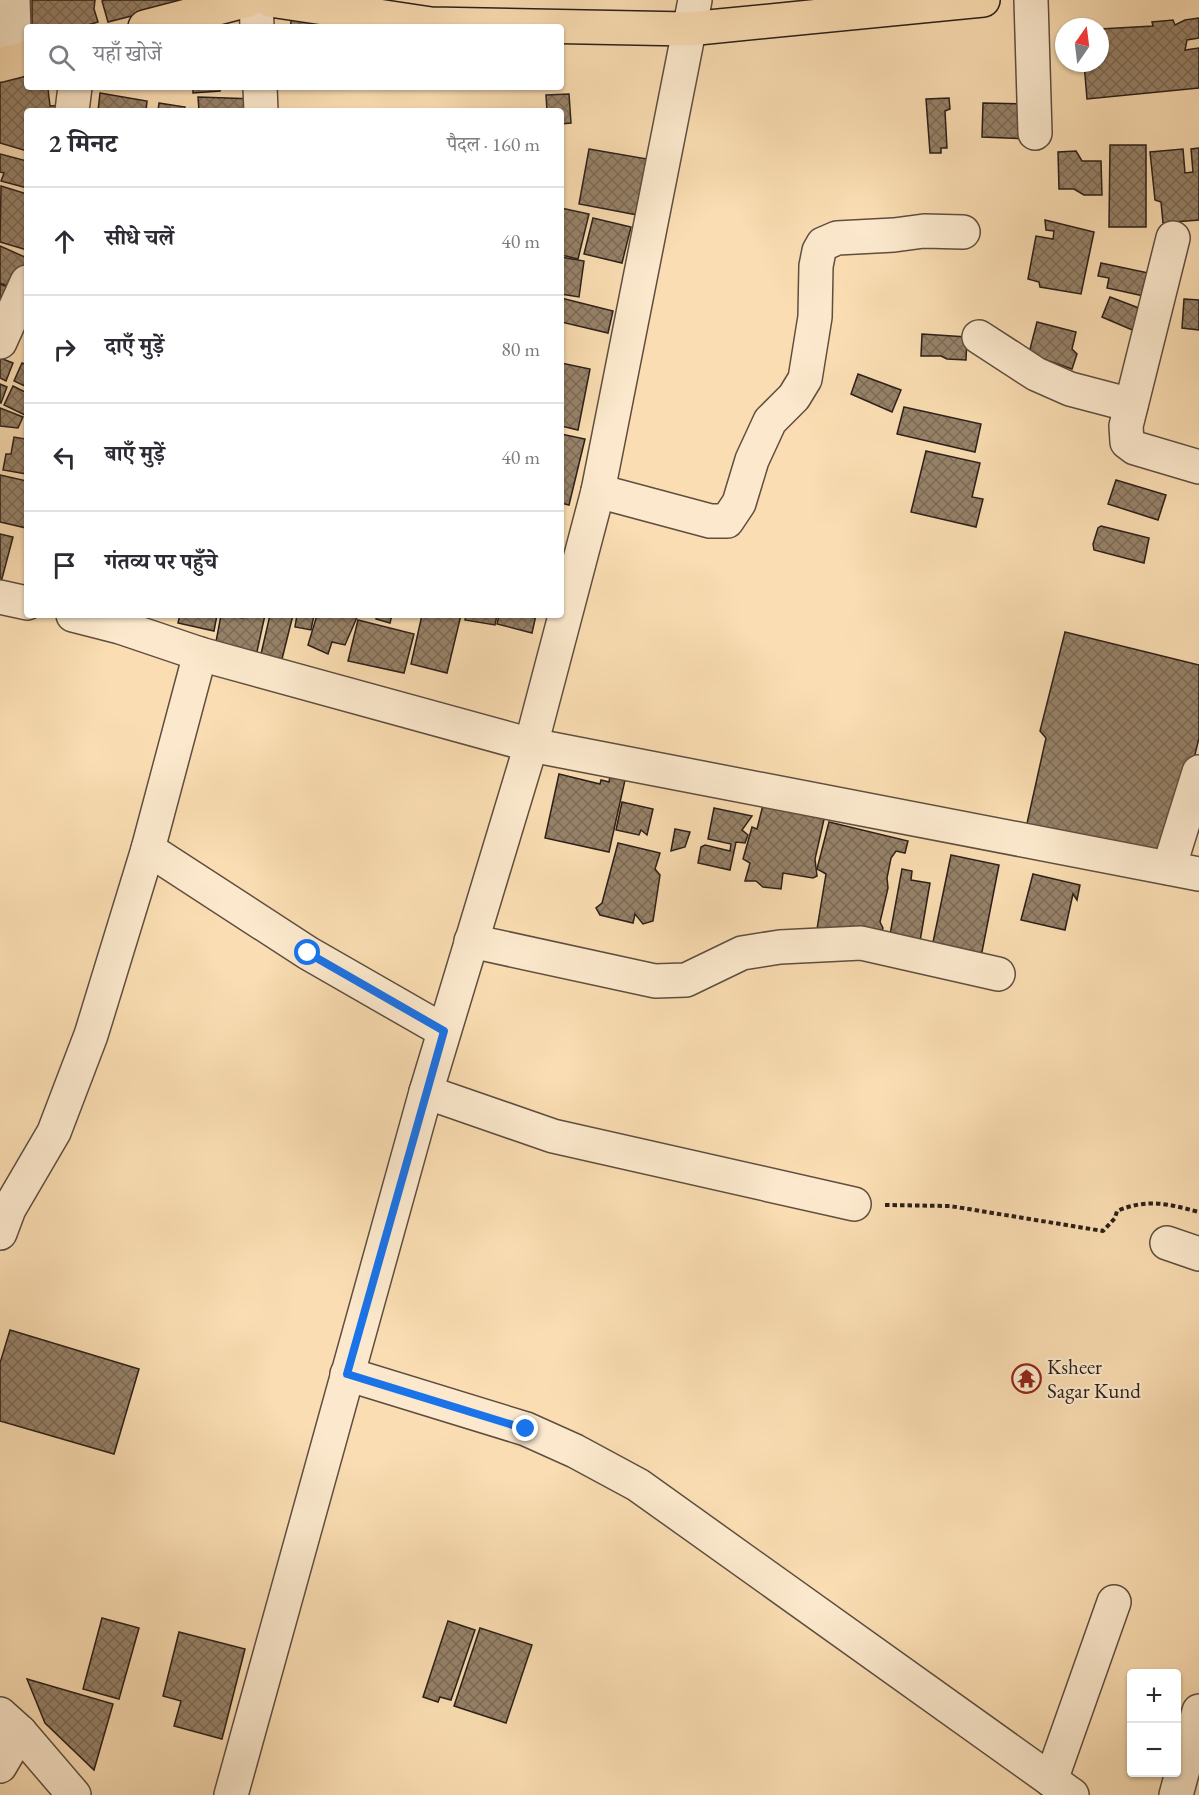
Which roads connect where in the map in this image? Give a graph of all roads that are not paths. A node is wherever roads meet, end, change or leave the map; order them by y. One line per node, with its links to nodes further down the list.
1 (13, 0): 10 (street)
2 (248, 0): 8 (main road)
3 (256, 0): 9 (street)
4 (270, 0): 7 (main road)
5 (983, 0): 7 (main road)
6 (1030, 0): 15 (street)
7 (692, 14): 23 (street)
8 (156, 24)
9 (257, 24)
10 (14, 61)
11 (75, 90): 13 (street)
12 (260, 90): 14 (street)
13 (72, 108)
14 (261, 108)
15 (1035, 133)
16 (963, 232): 23 (street)
17 (1173, 238): 21 (street)
18 (24, 289): 20 (street)
19 (979, 337): 21 (street)
20 (0, 342)
21 (1131, 405): 22 (street)
22 (1199, 467)
23 (598, 490): 29 (street)
24 (0, 597): 25 (street)
25 (24, 602)
26 (98, 618): 27 (street)
27 (122, 621): 28 (street)
28 (200, 654): 29 (street); 31 (street)
29 (531, 745): 32 (street); 33 (street)
30 (1199, 772): 32 (street)
31 (148, 849): 35 (street); 38 (street)
32 (1184, 871)
33 (471, 941): 34 (street); 35 (street)
34 (998, 974)
35 (444, 1031): 36 (street)
36 (426, 1092): 37 (street); 41 (street)
37 (854, 1204)
38 (3, 1216)
39 (1167, 1243): 40 (street)
40 (1199, 1254)
41 (347, 1374): 46 (street); 48 (street)
42 (1114, 1602): 46 (street)
43 (1199, 1711): 49 (street)
44 (10, 1723): 45 (street); 47 (street)
45 (0, 1766)
46 (1061, 1787)
47 (74, 1795)
48 (231, 1795)
49 (1176, 1795)

